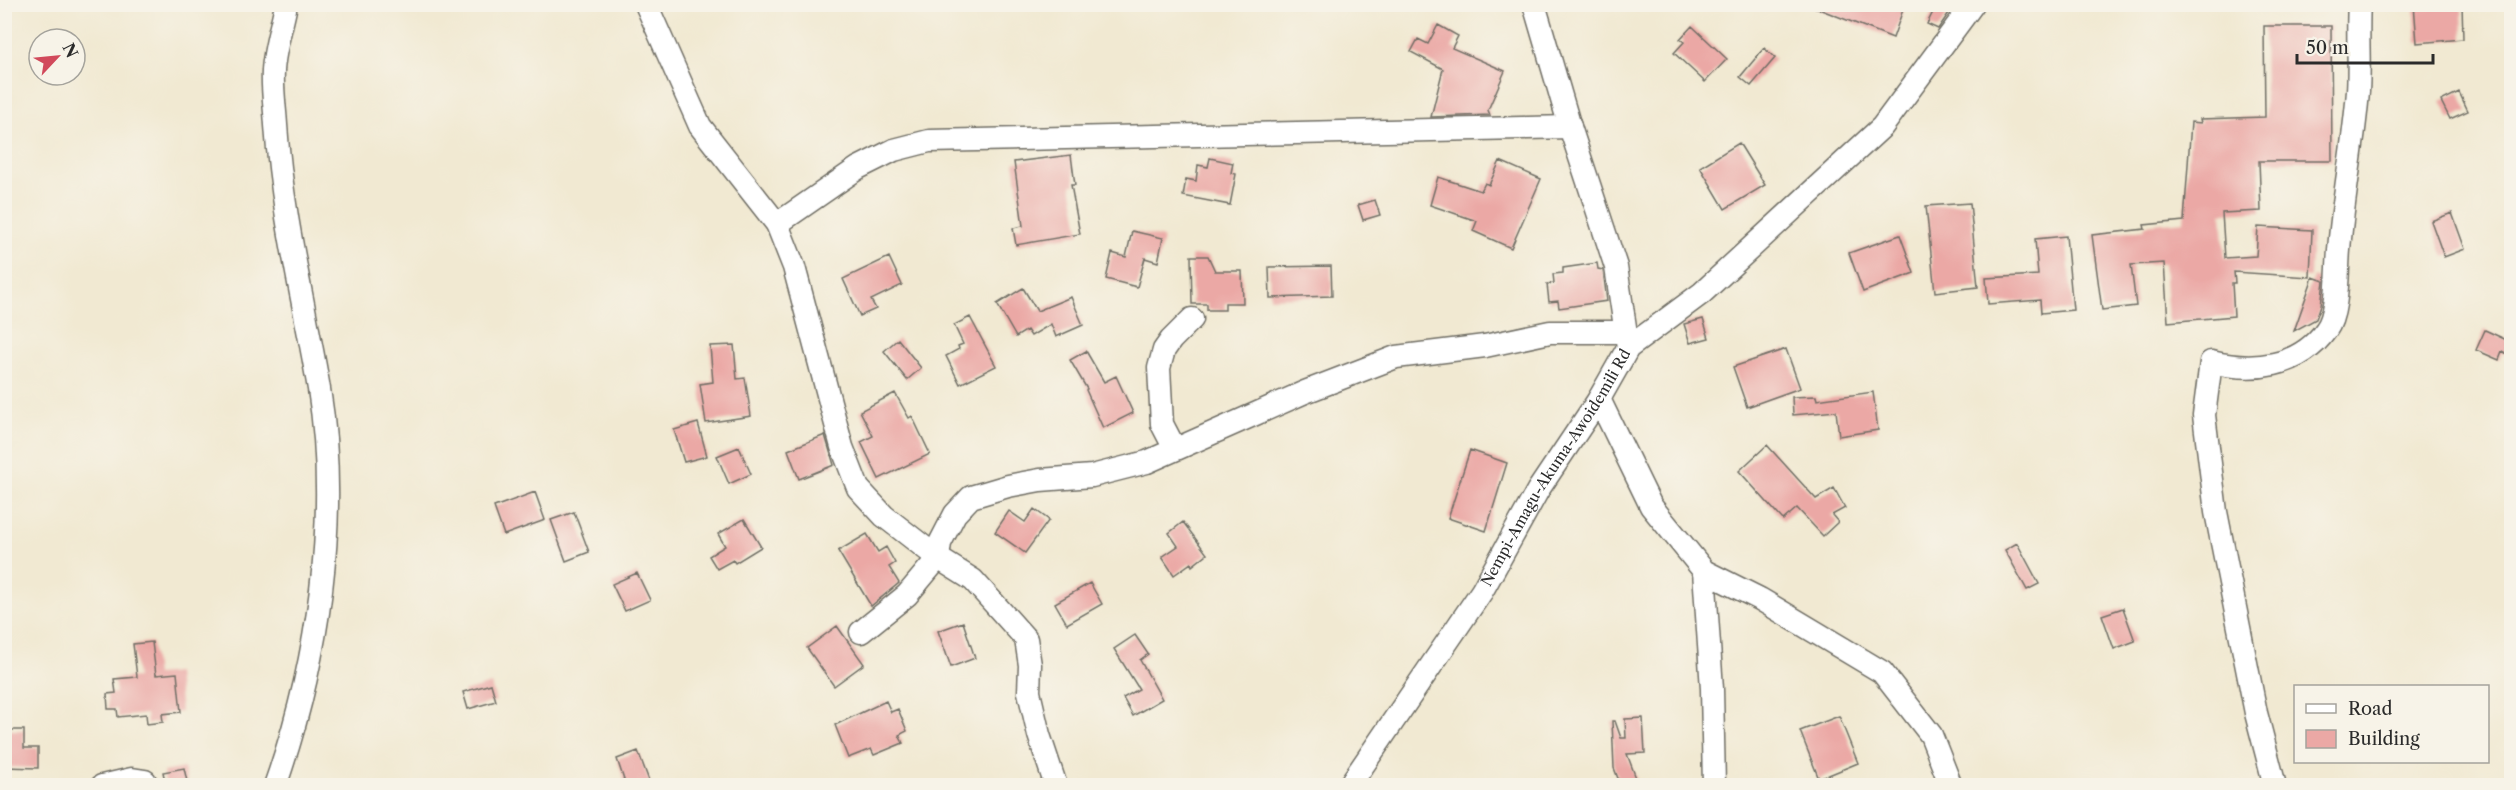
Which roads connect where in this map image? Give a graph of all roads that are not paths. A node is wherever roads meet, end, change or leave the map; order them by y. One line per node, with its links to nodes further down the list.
1 (286, 4): 17 (street)
2 (646, 4): 7 (street)
3 (1534, 4): 6 (street)
4 (1973, 4): 9 (street, Nempi-Amagu-Akuma-Awoidemili Rd)
5 (2359, 4): 22 (street)
6 (1570, 127): 7 (street); 9 (street)
7 (777, 224): 12 (street)
8 (1192, 319): 11 (street)
9 (1626, 340): 10 (street, Nempi-Amagu-Akuma-Awoidemili Rd); 11 (street)
10 (1599, 399): 13 (street); 19 (street, Nempi-Amagu-Akuma-Awoidemili Rd)
11 (1175, 449): 12 (street)
12 (938, 558): 14 (street); 18 (street)
13 (1704, 571): 20 (street); 21 (street)
14 (861, 632)
15 (145, 781): 16 (street)
16 (102, 786)
17 (274, 786)
18 (1056, 786)
19 (1350, 786)
20 (1714, 786)
21 (1951, 786)
22 (2274, 786)

